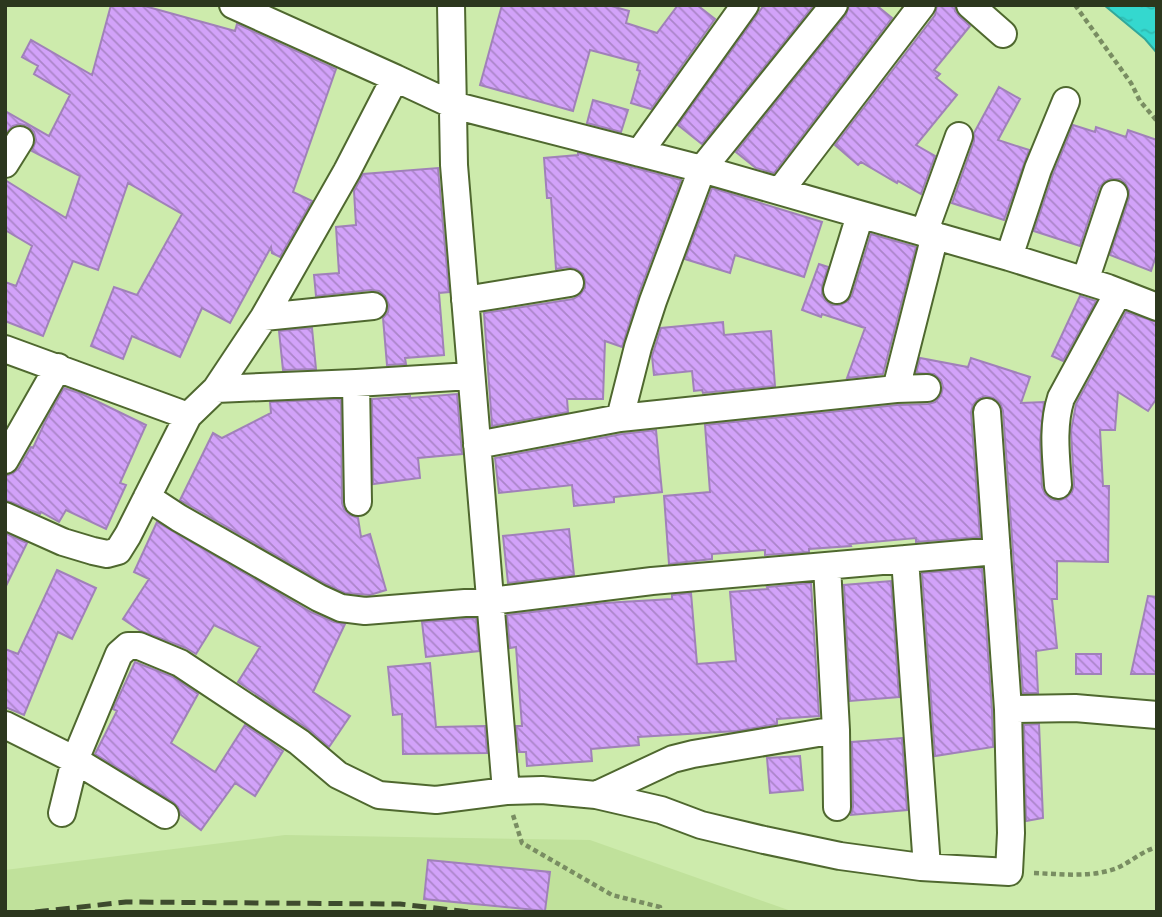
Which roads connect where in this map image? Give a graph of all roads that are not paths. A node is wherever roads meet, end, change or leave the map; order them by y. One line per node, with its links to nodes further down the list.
1 (233, 5): 8 (street)
2 (451, 5): 10 (street)
3 (745, 5): 13 (street)
4 (834, 5): 15 (street)
5 (922, 5): 16 (street)
6 (970, 5): 7 (street)
7 (1003, 34)
8 (395, 78): 10 (street); 28 (street)
9 (1066, 101): 20 (street)
10 (453, 104): 13 (street); 25 (street)
11 (959, 136): 19 (street)
12 (20, 140): 14 (street)
13 (639, 153): 15 (street)
14 (5, 164)
15 (702, 169): 16 (street); 38 (street)
16 (780, 191): 18 (street)
17 (1114, 194): 21 (street)
18 (860, 215): 19 (street); 23 (street)
19 (930, 234): 20 (street); 33 (street)
20 (1009, 257): 21 (street)
21 (1085, 281): 24 (street)
22 (570, 283): 25 (street)
23 (837, 290)
24 (1118, 293): 27 (street); 41 (street)
25 (465, 300): 31 (street)
26 (373, 306): 28 (street)
27 (1157, 307)
28 (264, 317): 35 (street)
29 (5, 349): 30 (street)
30 (58, 367): 37 (street); 40 (street)
31 (471, 376): 32 (street); 39 (street)
32 (356, 383): 35 (street); 43 (street)
33 (896, 388): 34 (street); 38 (street)
34 (928, 388)
35 (216, 389): 37 (street)
36 (988, 412): 45 (street)
37 (188, 416): 42 (street)
38 (620, 418): 39 (street)
39 (477, 445): 48 (street)
40 (5, 460)
41 (1058, 485)
42 (147, 497): 44 (street); 48 (street)
43 (358, 502)
44 (5, 516)
45 (997, 551): 46 (street); 49 (street)
46 (905, 559): 47 (street); 59 (street)
47 (827, 566): 48 (street); 52 (street)
48 (490, 601): 54 (street)
49 (1008, 709): 50 (street); 59 (street)
50 (1157, 715)
51 (5, 725): 53 (street)
52 (836, 730): 55 (street); 56 (street)
53 (75, 760): 54 (street); 57 (street); 58 (street)
54 (506, 791): 55 (street)
55 (596, 795): 59 (street)
56 (837, 807)
57 (62, 813)
58 (165, 815)
59 (927, 867)

